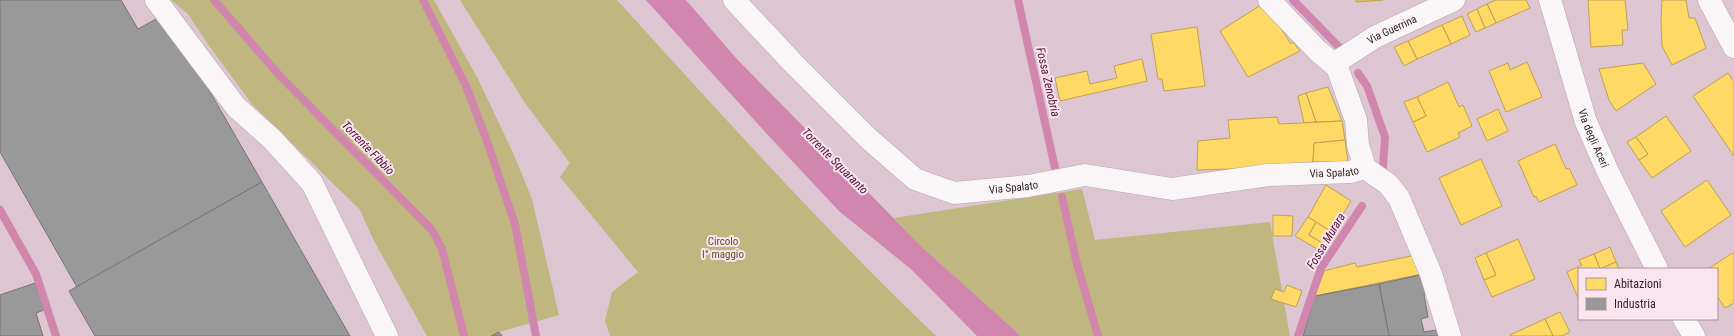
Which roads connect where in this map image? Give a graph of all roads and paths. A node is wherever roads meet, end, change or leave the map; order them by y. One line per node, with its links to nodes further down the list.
1 (156, 0): 12 (street)
2 (734, 0): 9 (street, Via Spalato)
3 (1269, 0): 8 (street)
4 (1454, 0): 8 (street, Via Guerrina)
5 (1550, 0): 10 (street, Via degli Aceri)
6 (1709, 0): 7 (street)
7 (1734, 47)
8 (1337, 67): 9 (street, Via Spalato)
9 (1367, 170): 13 (street, Via Spalato)
10 (1656, 268)
11 (1685, 320): 14 (street)
12 (387, 336)
13 (1450, 336)
14 (1694, 336)

